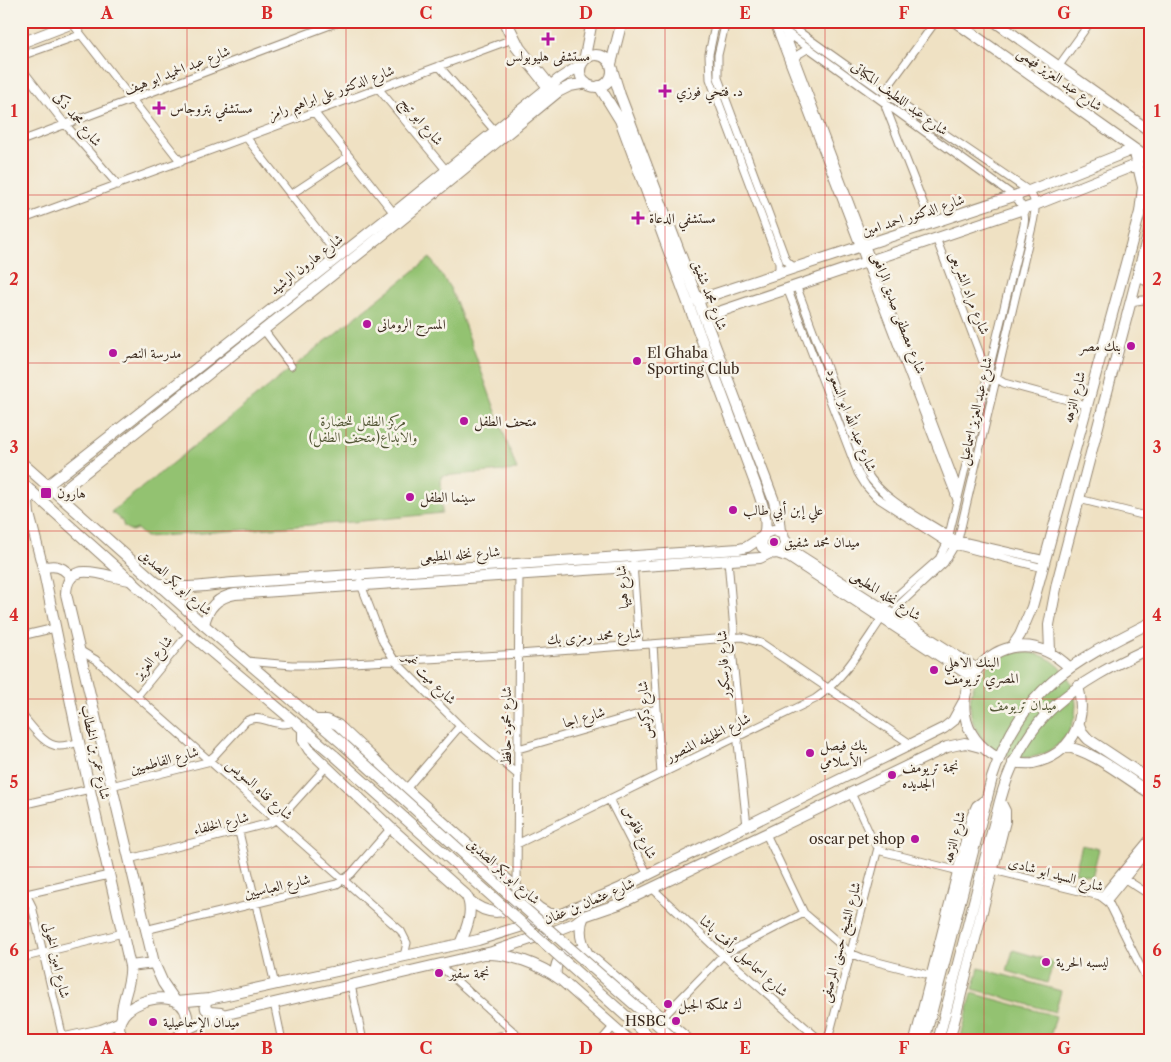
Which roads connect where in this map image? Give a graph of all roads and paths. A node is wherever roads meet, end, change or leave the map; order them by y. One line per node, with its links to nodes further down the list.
1 (26, 21): 15 (main road)
2 (341, 21): 33 (street, شارع عبد الحميد ابو هيف)
3 (502, 21): 18 (street)
4 (508, 21): 31 (street)
5 (592, 21): 23 (main road)
6 (622, 21): 25 (main road)
7 (716, 21): 64 (street)
8 (726, 21): 62 (street)
9 (936, 21): 32 (street)
10 (954, 21): 41 (main road, شارع عبد العزيز فهمى)
11 (994, 21): 26 (main road, شارع عبد العزيز فهمى)
12 (1091, 21): 26 (street)
13 (75, 22): 17 (street); 19 (main road)
14 (772, 22): 16 (street, شارع عبد اللطيف المكباتى); 59 (street, شارع مصطفى صديق الرافعى)
15 (21, 23)
16 (786, 26): 20 (street, شارع عبد اللطيف المكباتى); 22 (street, شارع مصطفى صديق الرافعى); 32 (street, شارع عبد اللطيف المكباتى)
17 (80, 35): 21 (street); 33 (street)
18 (510, 40): 24 (street, شارع الدكتور على ابراهيم رامز); 31 (street)
19 (21, 43)
20 (809, 48): 22 (street); 34 (street, شارع عبد اللطيف المكباتى)
21 (21, 56)
22 (795, 60): 59 (street, شارع مصطفى صديق الرافعى)
23 (583, 62): 25 (main road); 28 (main road); 31 (main road, شارع هارون الرشيد)
24 (439, 66): 30 (street, شارع الدكتور على ابراهيم رامز); 38 (street)
25 (612, 66): 29 (main road); 67 (main road, شارع محمد شفيق)
26 (1058, 67): 37 (main road, شارع عبد العزيز فهمى)
27 (21, 68): 36 (street, شارع محمد ذكى)
28 (586, 83): 29 (main road); 31 (main road, شارع هارون الرشيد)
29 (599, 86): 86 (main road, شارع محمد شفيق)
30 (378, 88): 35 (street, شارع الدكتور على ابراهيم رامز); 46 (street, شارع ابو تيج)
31 (552, 91): 38 (main road, شارع هارون الرشيد); 54 (main road, شارع هارون الرشيد)
32 (885, 93): 34 (street); 49 (street, شارع عبد اللطيف المكباتى)
33 (132, 100): 36 (street, شارع عبد الحميد ابو هيف); 44 (street)
34 (884, 103): 51 (street, شارع عبد اللطيف المكباتى); 56 (street)
35 (314, 112): 39 (street, شارع الدكتور على ابراهيم رامز); 42 (street)
36 (66, 124): 40 (street, شارع عبد الحميد ابو هيف); 47 (street, شارع محمد ذكى)
37 (1148, 127)
38 (496, 131): 46 (main road, شارع هارون الرشيد)
39 (246, 137): 44 (street, شارع الدكتور على ابراهيم رامز); 50 (street)
40 (21, 141)
41 (1134, 149): 43 (main road, شارع عبد العزيز فهمى); 45 (main road, شارع النزهه); 49 (main road, شارع الدكتور احمد امين)
42 (349, 156): 50 (street); 54 (street)
43 (1150, 160)
44 (181, 162): 47 (street, شارع الدكتور على ابراهيم رامز)
45 (1138, 164): 48 (main road, شارع النزهه); 52 (main road, شارع الدكتور احمد امين)
46 (446, 170): 54 (main road, شارع هارون الرشيد)
47 (118, 185): 55 (street, شارع الدكتور على ابراهيم رامز)
48 (1146, 186): 75 (main road, شارع النزهه)
49 (1029, 191): 51 (main road, شارع الدكتور احمد امين); 52 (street)
50 (290, 195): 60 (street)
51 (1014, 196): 53 (street); 56 (main road, شارع الدكتور احمد امين)
52 (1035, 205): 53 (main road, شارع الدكتور احمد امين); 74 (street, شارع عبد العزيز اسماعيل)
53 (1023, 209): 58 (main road, شارع الدكتور احمد امين); 73 (street, شارع عبد العزيز اسماعيل)
54 (397, 217): 60 (main road, شارع هارون الرشيد); 71 (main road, شارع هارون الرشيد)
55 (21, 220)
56 (931, 223): 59 (main road, شارع الدكتور احمد امين)
57 (1150, 228): 63 (main road)
58 (936, 238): 61 (main road, شارع الدكتور احمد امين); 73 (street, شارع مراد الشريعى)
59 (863, 246): 61 (street, شارع مصطفى صديق الرافعى); 62 (main road, شارع الدكتور احمد امين)
60 (338, 256): 71 (main road, شارع هارون الرشيد)
61 (869, 261): 66 (main road, شارع الدكتور احمد امين); 80 (street, شارع مصطفى صديق الرافعى); 83 (street, شارع مصطفى صديق الرافعى)
62 (797, 267): 64 (main road, شارع الدكتور احمد امين)
63 (1139, 270): 65 (street); 68 (main road)
64 (776, 274): 67 (main road, شارع الدكتور احمد امين)
65 (1150, 285)
66 (792, 287): 70 (main road, شارع الدكتور احمد امين); 89 (street, شارع عبد الله ابو السعود)
67 (697, 300): 70 (main road, شارع محمد شفيق)
68 (1130, 302): 69 (street); 82 (main road)
69 (1150, 302)
70 (704, 317): 85 (main road, شارع محمد شفيق)
71 (260, 325): 72 (street); 78 (main road, شارع هارون الرشيد); 81 (main road, شارع هارون الرشيد)
72 (291, 366)
73 (989, 372): 74 (street, شارع مراد الشريعى); 80 (street, شارع عبد العزيز اسماعيل)
74 (996, 378): 75 (street, شارع مراد الشريعى); 90 (street, شارع عبد العزيز اسماعيل)
75 (1086, 405): 96 (main road, شارع النزهه)
76 (21, 462): 78 (main road, شارع ابو بكر الصديق)
77 (21, 482): 79 (main road, شارع ابو بكر الصديق)
78 (48, 485): 81 (main road, شارع ابو بكر الصديق)
79 (32, 492): 98 (main road, شارع عمر بن الخطاب); 102 (main road, شارع ابو بكر الصديق)
80 (959, 492): 83 (street, شارع عبد العزيز اسماعيل)
81 (58, 494): 103 (main road, شارع ابو بكر الصديق)
82 (1079, 498): 84 (street); 118 (main road)
83 (957, 500): 89 (street, شارع عبد العزيز اسماعيل)
84 (1150, 517)
85 (778, 518): 86 (main road); 88 (main road, شارع محمد شفيق)
86 (765, 520): 87 (main road, شارع محمد شفيق)
87 (763, 535): 88 (main road); 91 (main road); 93 (main road, شارع نخله المطيعى)
88 (783, 536): 91 (main road); 92 (main road, شارع نخله المطيعى)
89 (948, 539): 90 (street, شارع عبد الله ابو السعود); 105 (street, شارع عبد العزيز اسماعيل)
90 (956, 543): 96 (street, شارع عبد الله ابو السعود); 106 (street, شارع عبد العزيز اسماعيل)
91 (773, 553): 92 (main road, شارع نخله المطيعى); 94 (main road, شارع نخله المطيعى)
92 (791, 555): 105 (main road, شارع نخله المطيعى)
93 (632, 556): 95 (main road, شارع نخله المطيعى); 97 (street, شارع هيها)
94 (728, 560): 97 (main road, شارع نخله المطيعى); 112 (street, شارع فارسكور)
95 (519, 564): 99 (main road, شارع نخله المطيعى); 100 (street, شارع محمود حافظ)
96 (1044, 564): 115 (main road, شارع النزهه)
97 (633, 567): 100 (main road, شارع نخله المطيعى); 114 (street, شارع هيها)
98 (42, 568): 101 (main road); 109 (main road, شارع عمر بن الخطاب)
99 (359, 574): 103 (main road, شارع نخله المطيعى); 104 (street, شارع ميت غمر)
100 (520, 575): 104 (main road, شارع نخله المطيعى); 119 (street, شارع محمود حافظ)
101 (71, 578): 102 (main road); 117 (main road, شارع عمر بن الخطاب)
102 (132, 580): 110 (main road, شارع ابو بكر الصديق)
103 (157, 583): 108 (main road, شارع ابو بكر الصديق)
104 (361, 585): 108 (main road, شارع نخله المطيعى); 121 (street, شارع ميت غمر)
105 (882, 614): 106 (main road, شارع نخله المطيعى); 123 (main road, شارع نخله المطيعى); 125 (street, شارع الخليفه المنصور)
106 (894, 616): 123 (main road, شارع نخله المطيعى)
107 (1150, 623): 122 (main road)
108 (204, 625): 120 (main road, شارع ابو بكر الصديق)
109 (55, 628): 111 (street); 136 (main road, شارع عمر بن الخطاب)
110 (189, 633): 126 (street, شارع العزيز); 131 (main road, شارع ابو بكر الصديق)
111 (21, 636)
112 (733, 638): 113 (street, شارع محمد رمزى بك); 125 (street, شارع محمد رمزى بك); 135 (street, شارع فارسكور)
113 (653, 644): 114 (street, شارع محمد رمزى بك); 128 (street, شارع دكرنس)
114 (639, 645): 119 (street, شارع محمد رمزى بك)
115 (1012, 647): 118 (main road); 123 (main road)
116 (1150, 648): 124 (main road)
117 (80, 650): 126 (street, شارع قناه السويس); 149 (main road, شارع عمر بن الخطاب)
118 (1050, 652): 122 (main road)
119 (519, 654): 121 (street, شارع محمد رمزى بك); 141 (street, شارع محمود حافظ)
120 (246, 660): 121 (street, شارع محمد رمزى بك); 130 (main road, شارع ابو بكر الصديق)
121 (394, 661): 133 (street, شارع ميت غمر)
122 (1069, 667): 142 (main road, شارع النزهه)
123 (974, 673): 127 (main road)
124 (1078, 686): 132 (main road); 144 (main road)
125 (829, 688): 135 (street, شارع الخليفه المنصور); 137 (street, شارع محمد رمزى بك)
126 (137, 696): 143 (street, شارع قناه السويس)
127 (964, 701): 137 (main road, شارع عثمان بن عفان); 140 (main road)
128 (656, 709): 141 (street, شارع اجا); 146 (street, شارع دكرنس)
129 (21, 714): 136 (street)
130 (315, 720): 151 (main road, شارع ابو بكر الصديق); 223 (main road, شارع ابو بكر الصديق, bridge)
131 (294, 721): 134 (main road, شارع ابو بكر الصديق); 143 (street, شارع الفاطميين)
132 (1079, 724): 139 (main road); 148 (main road)
133 (460, 726): 147 (street, شارع ميت غمر); 151 (street)
134 (303, 728): 145 (main road); 222 (main road, شارع ابو بكر الصديق, bridge)
135 (739, 736): 146 (street, شارع الخليفه المنصور); 159 (street, شارع فارسكور)
136 (79, 742): 150 (main road, شارع عمر بن الخطاب)
137 (915, 743): 138 (main road); 159 (main road, شارع عثمان بن عفان)
138 (947, 747): 140 (main road, شارع عثمان بن عفان); 152 (main road, شارع عثمان بن عفان)
139 (1064, 747): 144 (main road); 153 (main road)
140 (984, 748): 142 (main road)
141 (518, 749): 147 (street, شارع محمود حافظ)
142 (998, 758): 155 (main road, شارع النزهه)
143 (209, 761): 149 (street, شارع الفاطميين); 158 (street, شارع قناه السويس)
144 (1013, 762): 156 (main road)
145 (327, 766): 158 (street, شارع الخلفاء); 160 (main road)
146 (661, 774): 154 (street, شارع الخليفه المنصور)
147 (518, 775): 164 (street, شارع محمود حافظ)
148 (1150, 780)
149 (112, 786): 167 (main road, شارع عمر بن الخطاب)
150 (90, 789): 157 (street); 170 (main road, شارع عمر بن الخطاب)
151 (406, 789): 174 (main road, شارع ابو بكر الصديق)
152 (852, 793): 162 (main road, شارع عثمان بن عفان); 165 (street)
153 (1150, 793)
154 (609, 799): 164 (street, شارع الخليفه المنصور); 171 (street, شارع فاقوس)
155 (987, 799): 169 (main road, شارع النزهه); 228 (main road)
156 (1000, 801): 168 (main road); 229 (main road)
157 (21, 805)
158 (276, 820): 161 (street, شارع الخلفاء); 173 (street, شارع قناه السويس)
159 (747, 826): 171 (main road, شارع عثمان بن عفان)
160 (391, 828): 173 (street, شارع العباسيين); 179 (main road)
161 (239, 832): 167 (street, شارع الخلفاء); 180 (street)
162 (766, 834): 175 (main road, شارع عثمان بن عفان); 181 (street)
163 (1150, 838): 178 (street)
164 (517, 844): 174 (street, شارع محمود حافظ)
165 (878, 848): 169 (street); 188 (street, شارع الشيخ حسنى المرصفى)
166 (1150, 848): 172 (street)
167 (129, 859): 184 (main road, شارع عمر بن الخطاب)
168 (993, 870): 178 (street, شارع السيد ابو شادى); 230 (main road)
169 (958, 871): 198 (main road, شارع النزهه)
170 (109, 875): 176 (street); 185 (main road, شارع عمر بن الخطاب)
171 (648, 875): 182 (main road, شارع عثمان بن عفان)
172 (1125, 879): 177 (street); 178 (street)
173 (344, 880): 180 (street, شارع العباسيين); 192 (street, شارع قناه السويس)
174 (517, 888): 179 (main road); 182 (main road, شارع ابو بكر الصديق)
175 (652, 888): 183 (main road, شارع عثمان بن عفان); 191 (street, شارع اسماعيل رأفت باشا)
176 (23, 894): 187 (street, شارع امين الخولى)
177 (1150, 895)
178 (1104, 899): 199 (street, شارع السيد ابو شادى)
179 (469, 900): 186 (main road)
180 (256, 904): 184 (street, شارع العباسيين); 200 (street)
181 (804, 913): 188 (street); 191 (street)
182 (561, 914): 186 (main road, شارع عثمان بن عفان)
183 (584, 916): 189 (main road, شارع عثمان بن عفان); 190 (main road)
184 (145, 930): 194 (main road, شارع عمر بن الخطاب)
185 (123, 933): 187 (street); 196 (main road, شارع عمر بن الخطاب)
186 (460, 944): 192 (main road, شارع عثمان بن عفان)
187 (43, 953): 193 (street); 211 (street, شارع امين الخولى)
188 (850, 953): 198 (street); 226 (street, شارع الشيخ حسنى المرصفى)
189 (482, 954): 195 (main road, شارع عثمان بن عفان); 197 (main road)
190 (588, 954): 197 (main road); 206 (main road)
191 (723, 955): 206 (street); 225 (street, شارع اسماعيل رأفت باشا)
192 (404, 956): 200 (main road, شارع عثمان بن عفان)
193 (21, 958)
194 (154, 963): 196 (main road); 203 (main road, شارع عمر بن الخطاب)
195 (438, 964): 201 (main road, شارع عثمان بن عفان); 209 (street)
196 (130, 966): 207 (main road, شارع عمر بن الخطاب)
197 (556, 976): 208 (main road)
198 (932, 976): 227 (main road, شارع النزهه)
199 (1150, 984)
200 (275, 985): 202 (main road, شارع عثمان بن عفان)
201 (351, 985): 204 (main road, شارع عثمان بن عفان); 217 (street)
202 (209, 999): 203 (main road, شارع عثمان بن عفان); 205 (main road)
203 (176, 1002): 207 (main road, شارع عثمان بن عفان); 210 (main road, شارع عمر بن الخطاب)
204 (274, 1003): 205 (main road, شارع عثمان بن عفان); 216 (street)
205 (231, 1013): 210 (main road, شارع عثمان بن عفان)
206 (663, 1017): 224 (main road)
207 (121, 1020): 211 (main road); 212 (main road, شارع عمر بن الخطاب)
208 (614, 1026): 220 (street); 221 (main road)
209 (515, 1032): 218 (street); 219 (street)
210 (182, 1035): 215 (main road, شارع عثمان بن عفان)
211 (63, 1038): 213 (main road)
212 (125, 1040): 214 (main road)
213 (52, 1041)
214 (95, 1041)
215 (172, 1041)
216 (282, 1041)
217 (363, 1041)
218 (479, 1041)
219 (524, 1041)
220 (601, 1041)
221 (630, 1041)
222 (654, 1041)
223 (676, 1041)
224 (690, 1041)
225 (821, 1041)
226 (826, 1041)
227 (915, 1041)
228 (924, 1041)
229 (938, 1041)
230 (949, 1041)

